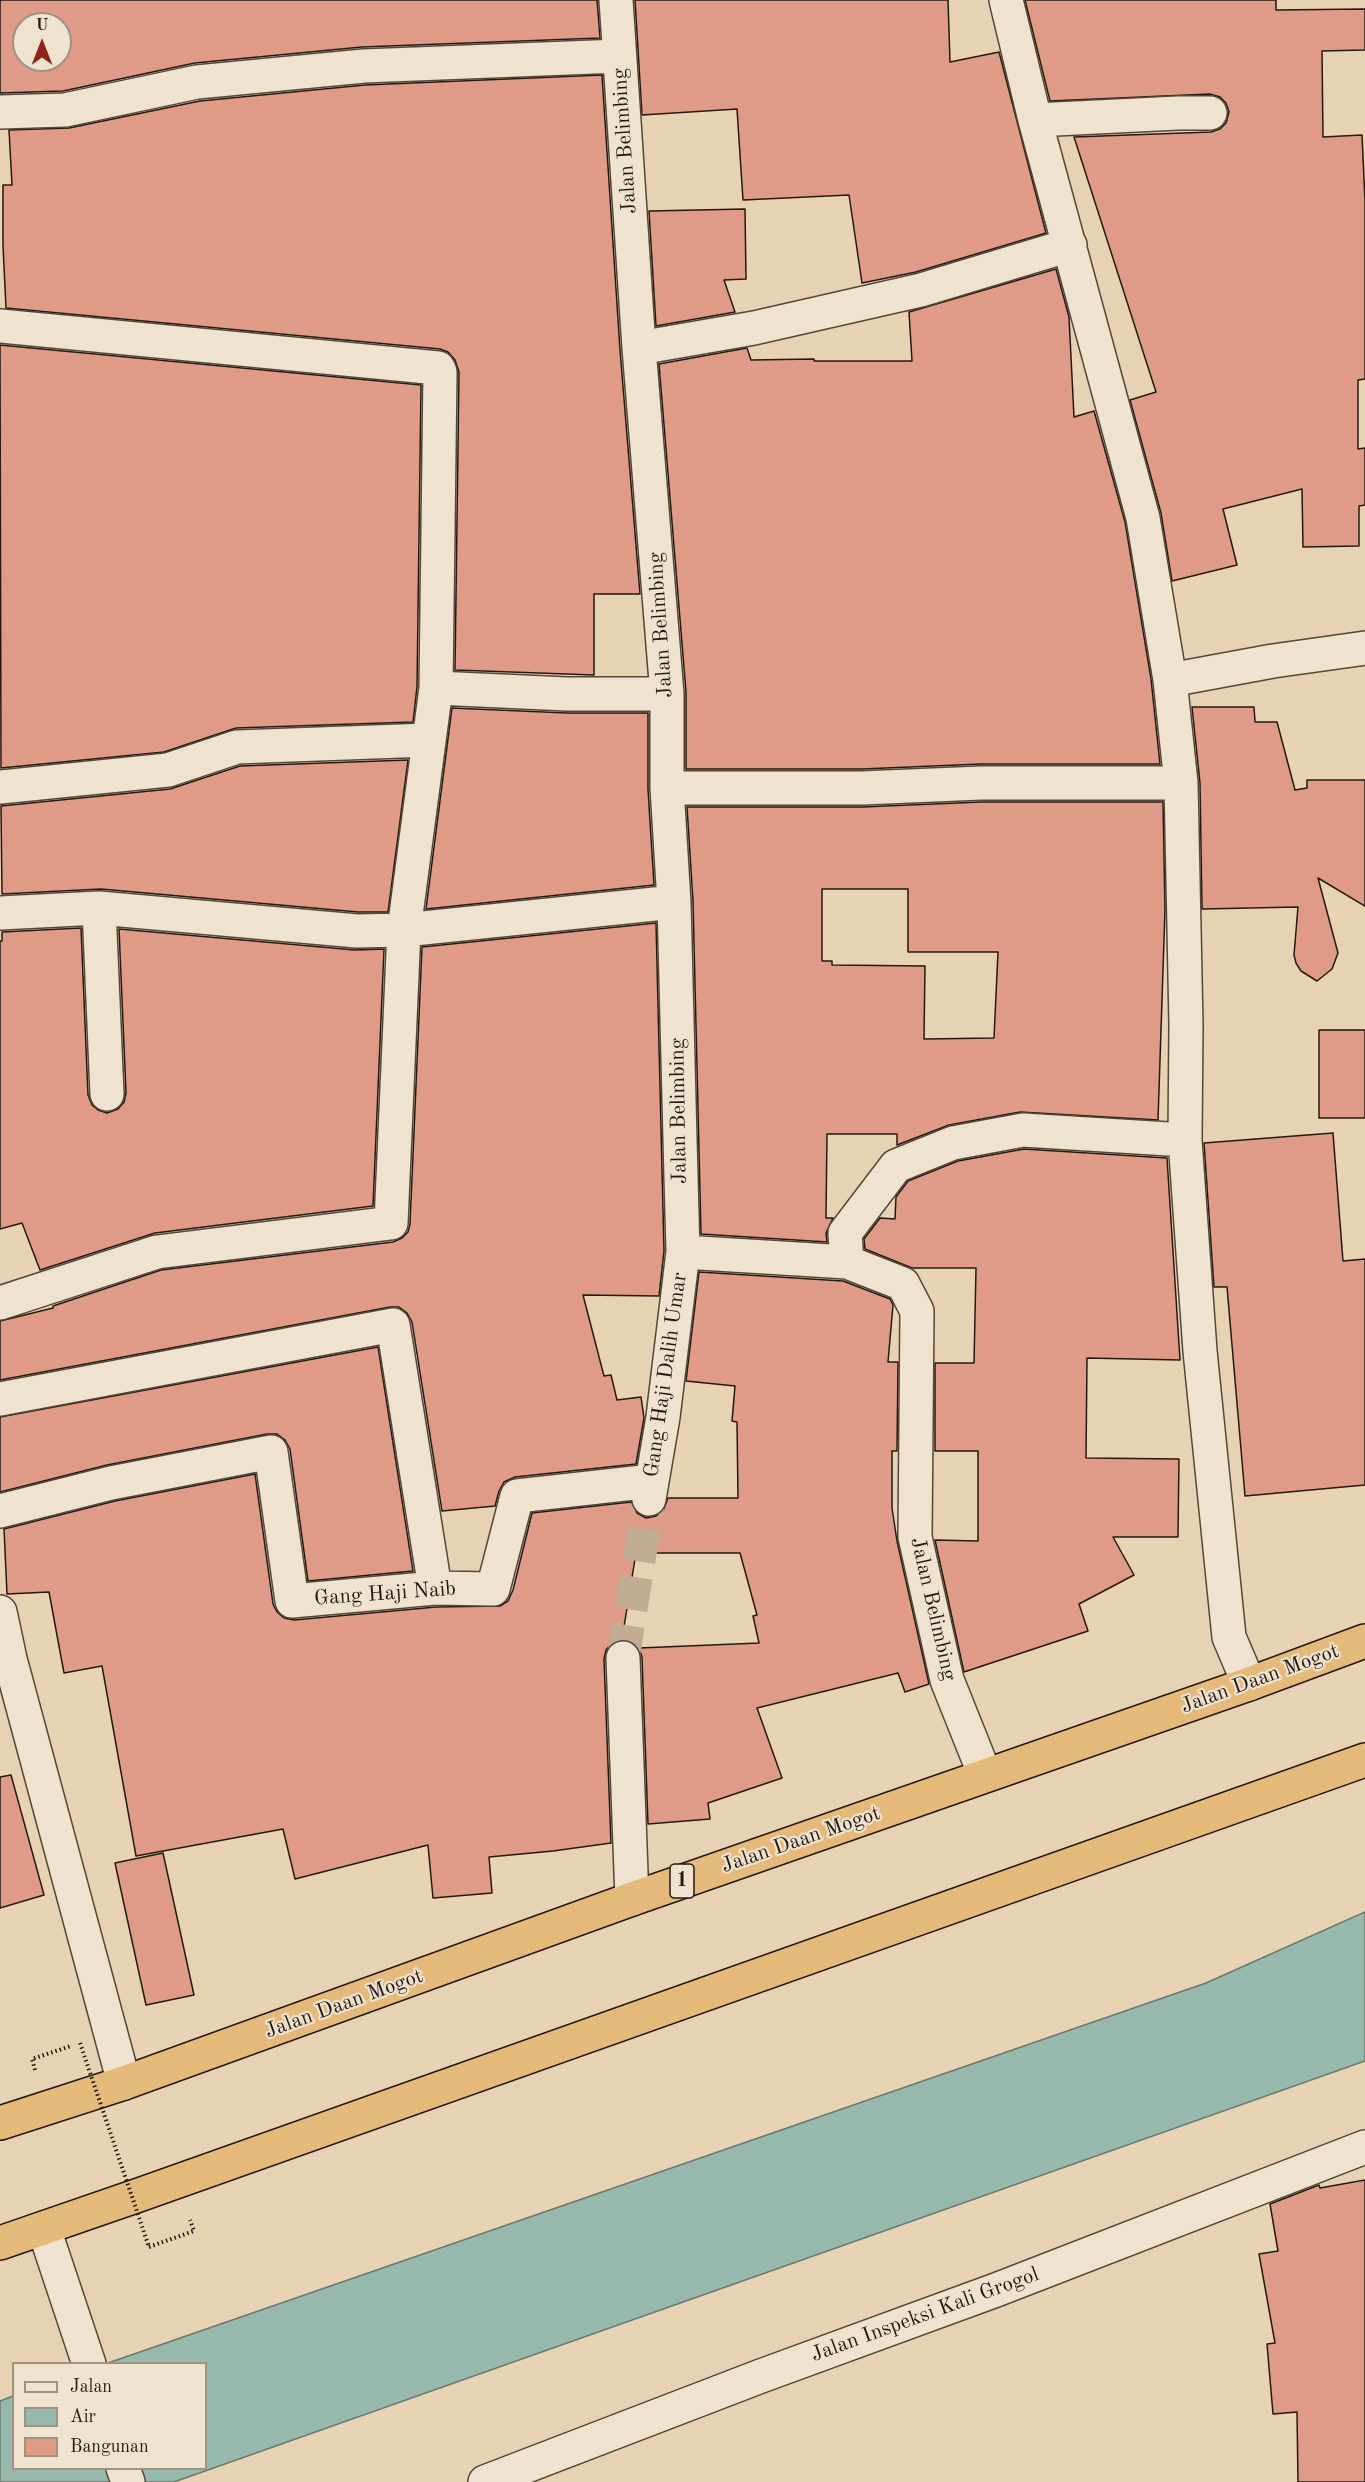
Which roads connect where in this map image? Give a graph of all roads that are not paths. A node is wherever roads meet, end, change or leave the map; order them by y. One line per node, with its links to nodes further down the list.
1 (616, 0): 3 (street, Jalan Belimbing)
2 (1006, 0): 6 (street)
3 (620, 56): 4 (street); 9 (street, Jalan Belimbing)
4 (0, 112)
5 (1210, 113): 6 (street)
6 (1035, 120): 7 (street)
7 (1070, 245): 9 (street); 11 (street)
8 (0, 326): 12 (street)
9 (639, 348): 13 (street, Jalan Belimbing)
10 (1365, 648): 11 (street)
11 (1170, 680): 15 (street)
12 (436, 688): 13 (street); 14 (street)
13 (667, 694): 17 (street, Jalan Belimbing)
14 (428, 740): 16 (street); 21 (street)
15 (1181, 783): 17 (street); 23 (street)
16 (0, 787)
17 (667, 788): 18 (street, Jalan Belimbing)
18 (674, 902): 21 (street); 24 (street, Jalan Belimbing)
19 (99, 908): 20 (street); 21 (street); 22 (street)
20 (0, 913)
21 (404, 930): 26 (street)
22 (107, 1094)
23 (1185, 1140): 25 (street); 34 (street)
24 (682, 1252): 25 (street, Jalan Belimbing); 28 (street, Gang Haji Dalih Umar)
25 (847, 1262): 36 (street, Jalan Belimbing)
26 (0, 1303)
27 (0, 1400): 30 (street)
28 (651, 1490): 30 (street, Gang Haji Naib)
29 (0, 1511): 30 (street, Gang Haji Naib)
30 (435, 1588)
31 (0, 1612): 38 (street)
32 (1365, 1641): 34 (highway, Jalan Daan Mogot / 1)
33 (623, 1658): 37 (street)
34 (1249, 1684): 36 (highway, Jalan Daan Mogot / 1)
35 (1365, 1760): 41 (highway)
36 (985, 1775): 37 (highway, Jalan Daan Mogot / 1)
37 (632, 1899): 38 (highway, Jalan Daan Mogot / 1)
38 (124, 2083): 39 (highway, Jalan Daan Mogot / 1)
39 (0, 2123)
40 (1365, 2147): 44 (street, Jalan Inspeksi Kali Grogol)
41 (44, 2229): 42 (highway); 43 (street)
42 (0, 2243)
43 (87, 2362)
44 (485, 2482)

